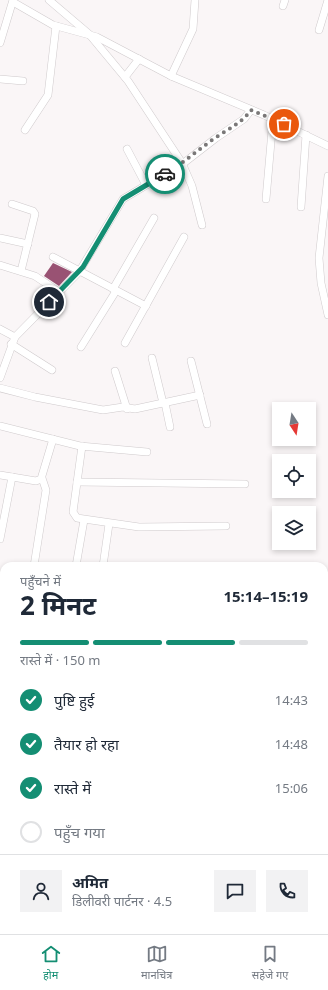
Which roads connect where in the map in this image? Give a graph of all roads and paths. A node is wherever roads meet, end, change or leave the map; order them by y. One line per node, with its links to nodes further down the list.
1 (49, 0): 7 (street)
2 (194, 0): 10 (street)
3 (328, 0): 6 (street)
4 (13, 1): 5 (street); 8 (street)
5 (56, 26): 7 (street); 16 (street)
6 (319, 30)
7 (89, 34): 9 (street); 11 (street)
8 (0, 43)
9 (139, 59): 10 (street); 11 (street)
10 (171, 76): 14 (street)
11 (125, 78): 20 (street)
12 (0, 79): 13 (street)
13 (23, 81)
14 (251, 110): 15 (street); 20 (street)
15 (273, 119): 17 (street); 23 (street)
16 (25, 130)
17 (306, 135): 18 (street); 25 (street)
18 (328, 146)
19 (127, 149): 22 (street)
20 (182, 163): 22 (street); 27 (street)
21 (328, 176): 38 (street)
22 (146, 185): 34 (street)
23 (266, 199)
24 (12, 204): 30 (street)
25 (301, 207)
26 (154, 218): 35 (street)
27 (202, 225)
28 (184, 237): 37 (street)
29 (0, 238): 30 (street)
30 (28, 244): 33 (street)
31 (53, 257): 34 (street)
32 (0, 265): 33 (street)
33 (21, 271): 36 (street)
34 (79, 272): 35 (street); 36 (street)
35 (115, 290): 37 (street); 43 (street)
36 (59, 292): 40 (street)
37 (146, 306): 41 (street)
38 (328, 315)
39 (0, 329): 40 (street)
40 (17, 334): 42 (street)
41 (125, 343)
42 (11, 344): 46 (street); 48 (street)
43 (81, 347)
44 (152, 358): 51 (street)
45 (191, 361): 50 (street)
46 (52, 370)
47 (115, 371): 52 (street)
48 (0, 378)
49 (0, 388): 52 (street)
50 (200, 395): 51 (street); 53 (street)
51 (164, 403): 52 (street); 55 (street)
52 (128, 409)
53 (208, 424)
54 (0, 426): 56 (street)
55 (170, 427)
56 (52, 439): 57 (street); 61 (street)
57 (82, 446): 58 (street); 62 (street)
58 (147, 452)
59 (0, 475): 60 (street)
60 (12, 477): 61 (street); 65 (street)
61 (42, 478): 69 (street)
62 (77, 482): 63 (street); 64 (street)
63 (245, 484)
64 (84, 520): 66 (street); 70 (street)
65 (2, 522): 68 (street)
66 (109, 524): 67 (street); 71 (street)
67 (226, 526)
68 (0, 539)
69 (35, 562)
70 (77, 562)
71 (104, 562)

